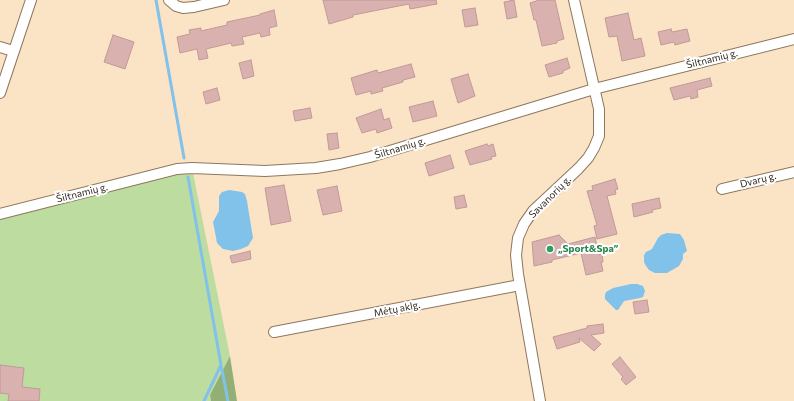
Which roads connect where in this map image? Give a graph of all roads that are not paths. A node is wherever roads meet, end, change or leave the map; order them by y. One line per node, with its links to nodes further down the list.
1 (31, 0): 7 (street)
2 (169, 0): 3 (street)
3 (224, 0)
4 (574, 0): 8 (street, Savanorių g.)
5 (794, 39): 8 (street, Šiltnamių g.)
6 (0, 47): 7 (street)
7 (14, 51): 9 (street)
8 (594, 89): 12 (street, Šiltnamių g.); 13 (street, Savanorių g.)
9 (0, 93)
10 (794, 172): 11 (street, Dvarų g.)
11 (722, 189)
12 (0, 214)
13 (520, 285): 14 (street, Mėtų aklg.); 15 (street, Savanorių g.)
14 (274, 332)
15 (540, 401)

